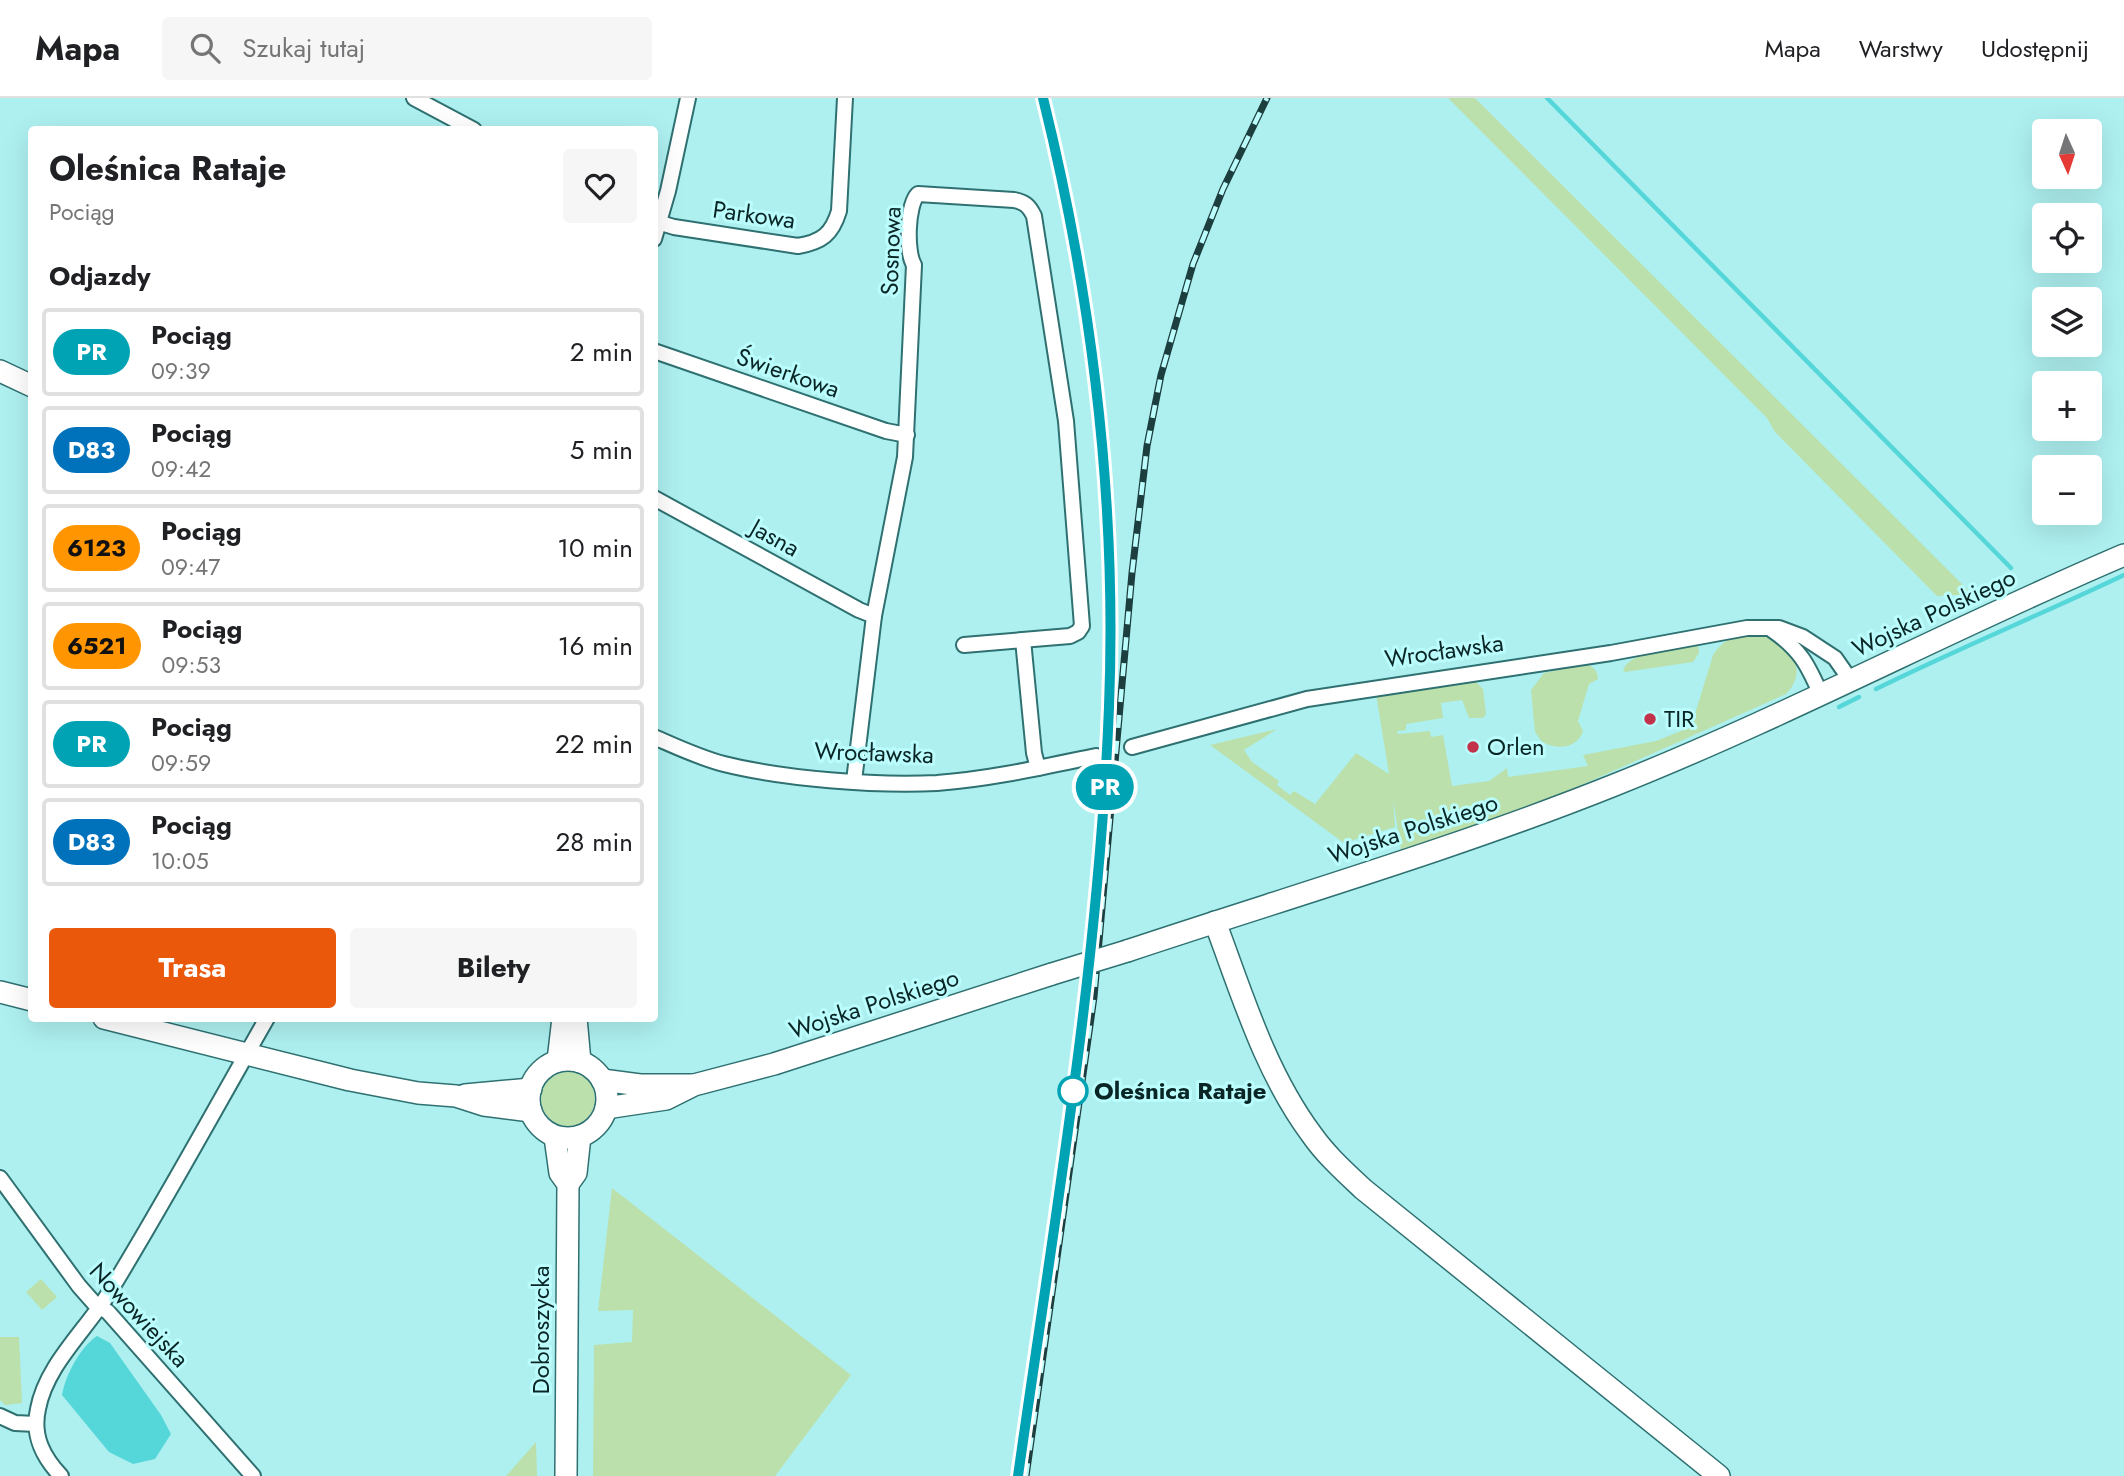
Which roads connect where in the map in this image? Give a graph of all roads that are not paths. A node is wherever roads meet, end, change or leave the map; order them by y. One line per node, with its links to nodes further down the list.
1 (414, 98): 4 (street)
2 (688, 98): 5 (street)
3 (845, 98): 6 (street, Parkowa)
4 (466, 126)
5 (658, 218)
6 (658, 222)
7 (658, 352): 10 (street, Świerkowa)
8 (0, 371): 9 (main road)
9 (28, 384)
10 (907, 435): 13 (street, Sosnowa); 15 (street, Sosnowa)
11 (658, 500): 13 (street, Jasna)
12 (2124, 555): 17 (main road, Wojska Polskiego)
13 (874, 616): 23 (street, Sosnowa)
14 (1768, 627): 17 (street, Wrocławska); 18 (street); 20 (street, Wrocławska)
15 (1023, 640): 16 (street, Sosnowa); 22 (street)
16 (964, 645)
17 (1851, 681): 18 (main road, Wojska Polskiego)
18 (1821, 695): 24 (main road, Wojska Polskiego)
19 (658, 739): 23 (street, Wrocławska)
20 (1132, 747)
21 (1096, 756): 22 (street, Wrocławska)
22 (1038, 768): 23 (street, Wrocławska)
23 (854, 781)
24 (1214, 922): 35 (main road, Wojska Polskiego, bridge); 50 (main road)
25 (0, 992): 26 (main road)
26 (28, 999)
27 (119, 1022): 31 (main road)
28 (265, 1022): 31 (street)
29 (562, 1022): 32 (main road)
30 (576, 1022): 33 (main road)
31 (247, 1055): 37 (main road); 44 (street)
32 (558, 1061): 33 (main road); 36 (main road)
33 (580, 1062): 34 (main road)
34 (602, 1080): 35 (main road, Wojska Polskiego); 38 (main road)
35 (694, 1085): 38 (main road, Wojska Polskiego)
36 (531, 1089): 37 (main road); 39 (main road)
37 (456, 1096): 39 (main road)
38 (606, 1108): 41 (main road)
39 (531, 1111): 40 (main road)
40 (555, 1136): 41 (main road); 43 (main road, Dobroszycka)
41 (580, 1136): 43 (main road, Dobroszycka)
42 (0, 1178): 44 (street, Nowowiejska)
43 (568, 1184): 49 (main road, Dobroszycka)
44 (100, 1306): 46 (street); 48 (street, Nowowiejska)
45 (0, 1416): 46 (street)
46 (36, 1424): 47 (street)
47 (61, 1476)
48 (253, 1476)
49 (566, 1476)
50 (1719, 1476)

